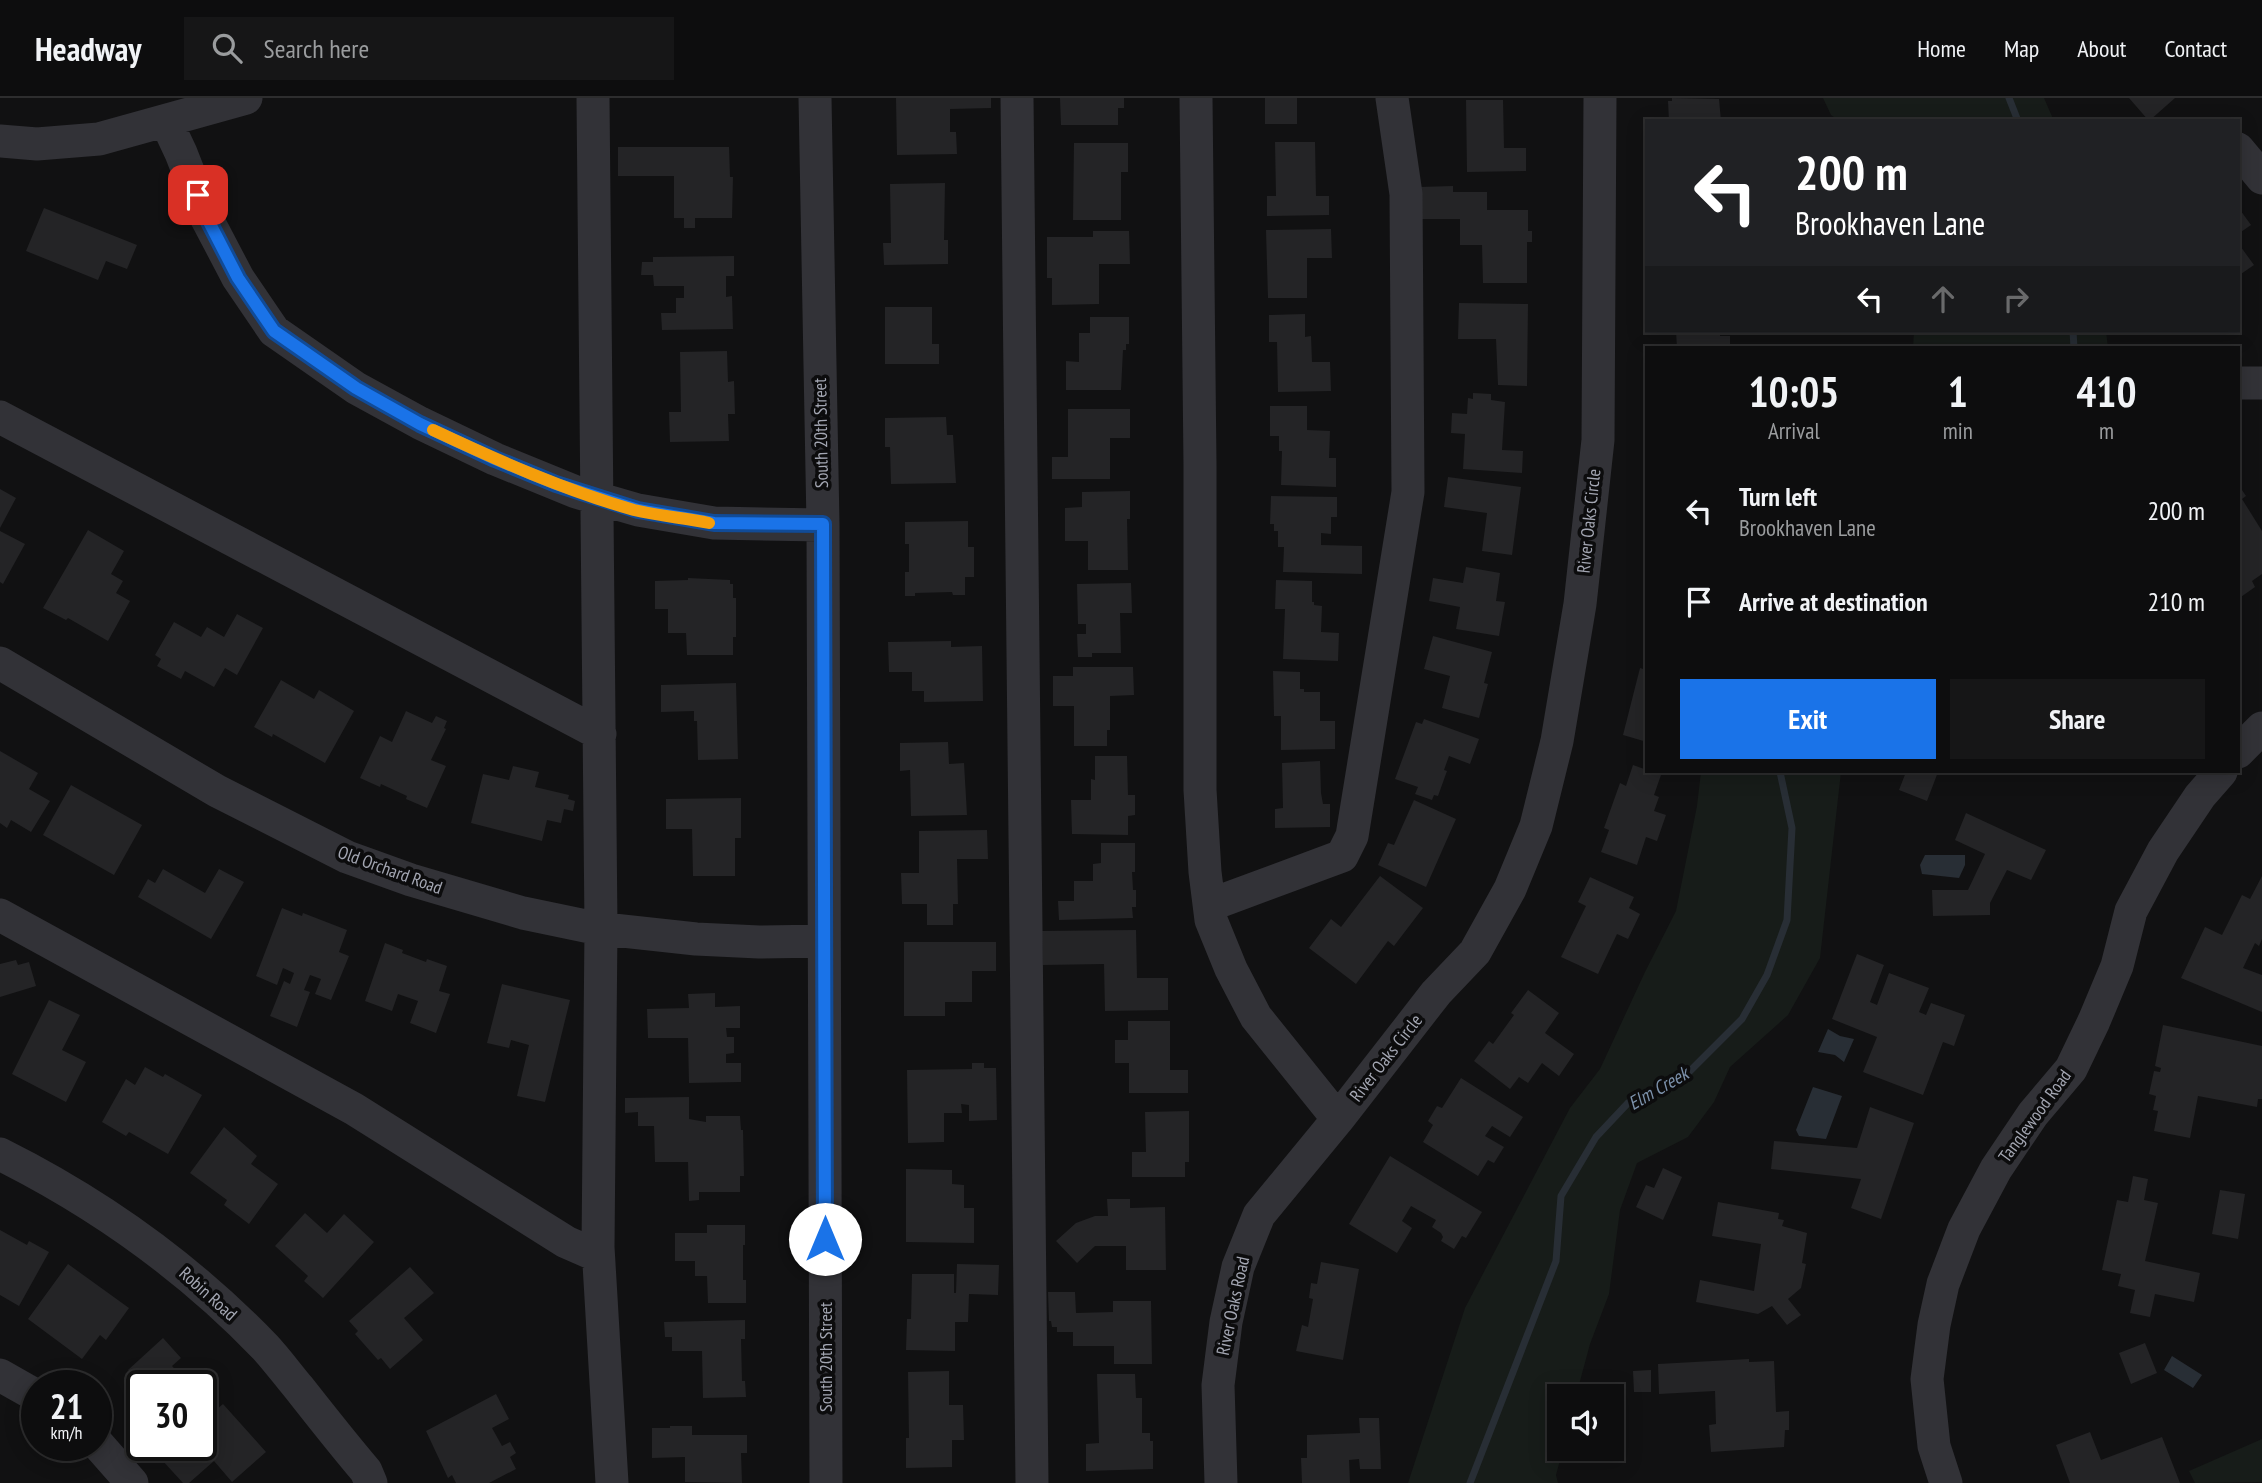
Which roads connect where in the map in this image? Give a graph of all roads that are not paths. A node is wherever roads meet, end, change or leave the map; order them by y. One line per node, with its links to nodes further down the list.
1 (246, 98): 8 (street)
2 (593, 98): 13 (street)
3 (814, 98): 14 (street, South 20th Street)
4 (1017, 98): 34 (street)
5 (1196, 98): 20 (street, River Oaks Circle)
6 (1392, 98): 20 (street)
7 (1600, 98): 24 (street, River Oaks Circle)
8 (166, 121): 9 (street); 13 (street)
9 (0, 141)
10 (2240, 151): 11 (street)
11 (2262, 178)
12 (0, 417): 17 (street)
13 (597, 498): 14 (street); 17 (street)
14 (823, 524): 23 (street, South 20th Street)
15 (0, 663): 22 (street, Old Orchard Road)
16 (2262, 728): 18 (street)
17 (600, 734): 22 (street)
18 (2240, 750)
19 (2220, 773): 36 (street, Tanglewood Road)
20 (1209, 905): 24 (street, River Oaks Circle)
21 (0, 915): 26 (street)
22 (601, 928): 23 (street, Old Orchard Road); 26 (street)
23 (824, 942): 33 (street, South 20th Street)
24 (1338, 1119): 35 (street, River Oaks Road)
25 (0, 1154): 31 (street, Robin Road)
26 (598, 1256): 32 (street)
27 (0, 1375): 28 (street)
28 (21, 1387)
29 (112, 1460): 30 (street)
30 (132, 1483)
31 (371, 1483)
32 (612, 1483)
33 (826, 1483)
34 (1032, 1483)
35 (1221, 1483)
36 (1946, 1483)

